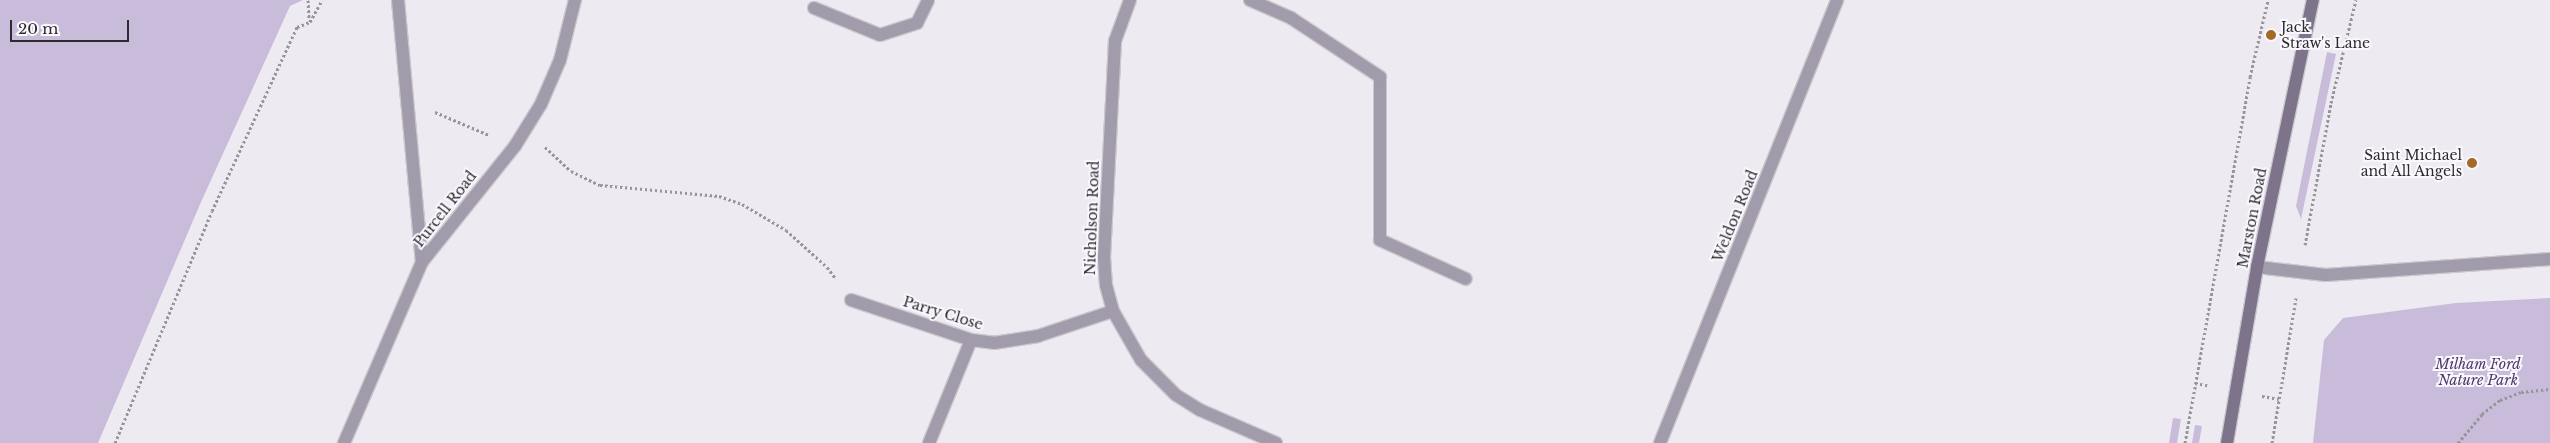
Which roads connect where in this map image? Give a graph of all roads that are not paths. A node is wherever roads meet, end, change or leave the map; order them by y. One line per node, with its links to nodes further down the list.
1 (398, 0): 10 (street)
2 (575, 0): 10 (street, Purcell Road)
3 (928, 0): 8 (street)
4 (1130, 0): 14 (street, Nicholson Road)
5 (1250, 0): 12 (street)
6 (1837, 0): 19 (street, Weldon Road)
7 (2313, 0): 11 (main road, Marston Road)
8 (814, 8)
9 (2550, 259): 11 (street)
10 (422, 262): 17 (street, Purcell Road)
11 (2257, 267): 20 (main road, Marston Road)
12 (1466, 279)
13 (850, 300): 15 (street, Parry Close)
14 (1114, 311): 15 (street, Parry Close); 16 (street, Nicholson Road)
15 (971, 340): 18 (street)
16 (1274, 442)
17 (344, 443)
18 (929, 443)
19 (1660, 443)
20 (2227, 443)

